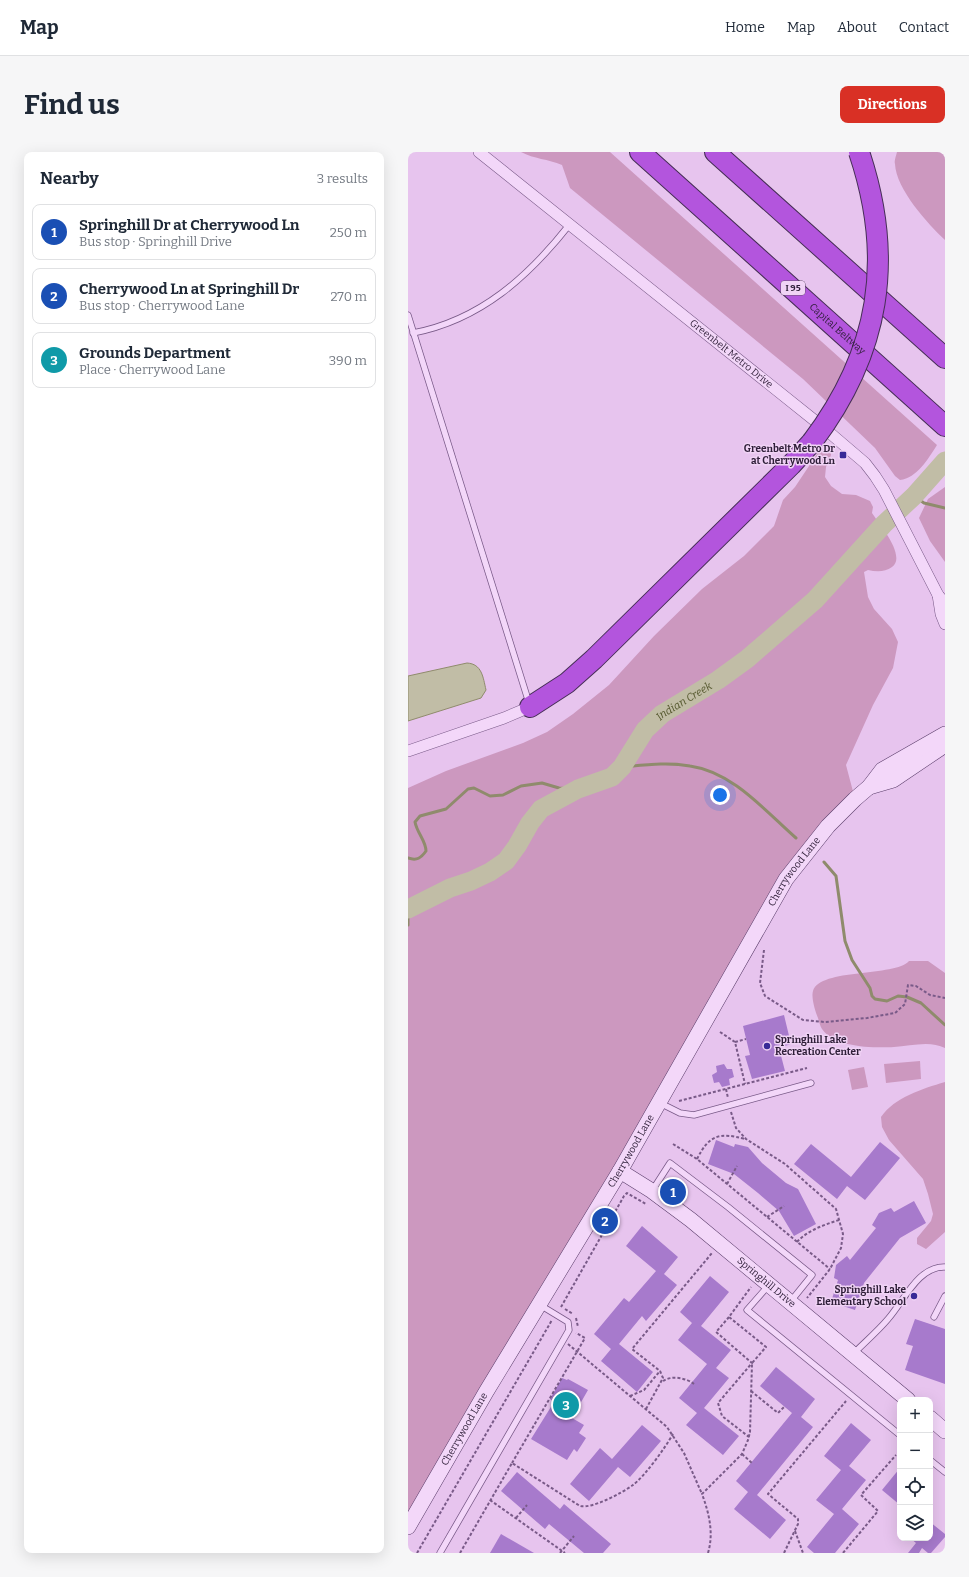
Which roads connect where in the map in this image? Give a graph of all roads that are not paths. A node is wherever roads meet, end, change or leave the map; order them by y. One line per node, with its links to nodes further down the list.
1 (479, 152): 5 (street, Greenbelt Metro Drive)
2 (640, 152): 9 (highway, Capital Beltway / I 95)
3 (715, 152): 8 (highway)
4 (859, 152): 12 (highway, bridge)
5 (570, 224): 7 (lane); 10 (street, Greenbelt Metro Drive)
6 (408, 315): 7 (lane)
7 (413, 333): 12 (lane)
8 (945, 358)
9 (945, 426)
10 (942, 599): 11 (street, Greenbelt Metro Drive)
11 (945, 624)
12 (530, 707): 16 (street)
13 (945, 723): 17 (street)
14 (945, 734): 17 (street, Cherrywood Lane)
15 (945, 745): 18 (street, Cherrywood Lane)
16 (408, 751)
17 (908, 755): 18 (street, Cherrywood Lane)
18 (869, 787): 20 (street, Cherrywood Lane)
19 (811, 1083): 20 (lane)
20 (659, 1102): 21 (street, Cherrywood Lane)
21 (620, 1172): 22 (street, Springhill Drive); 27 (street, Cherrywood Lane)
22 (649, 1197): 24 (street, Springhill Drive); 26 (lane)
23 (945, 1266): 29 (lane)
24 (769, 1285): 26 (street, Springhill Drive); 33 (lane)
25 (945, 1296): 28 (lane)
26 (790, 1302): 29 (street, Springhill Drive)
27 (540, 1305): 36 (street, Cherrywood Lane); 37 (lane)
28 (934, 1318)
29 (853, 1354): 30 (street, Springhill Drive)
30 (904, 1397)
31 (933, 1420): 32 (street)
32 (945, 1430)
33 (897, 1433)
34 (933, 1462): 35 (lane)
35 (945, 1472)
36 (408, 1527)
37 (440, 1553)

